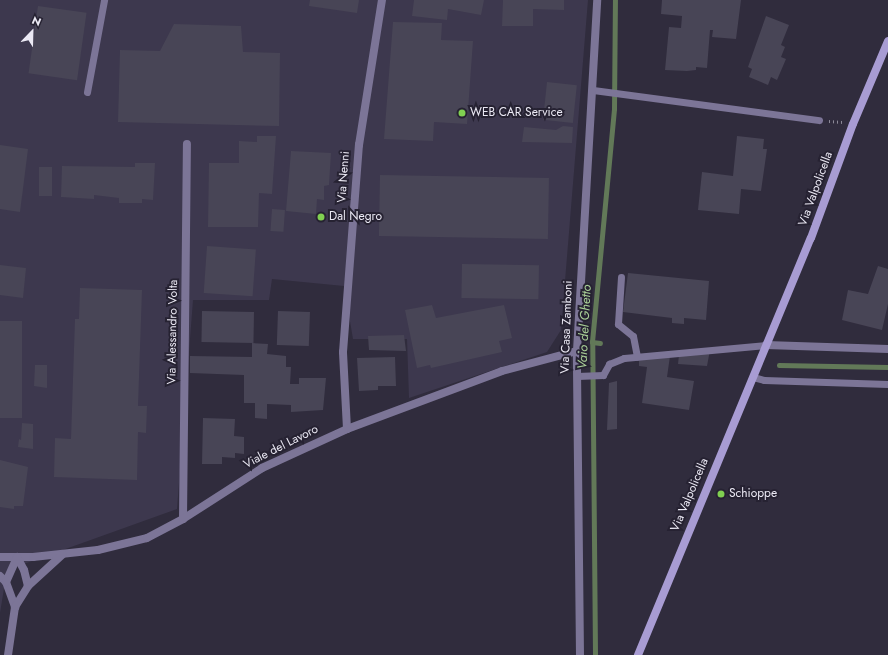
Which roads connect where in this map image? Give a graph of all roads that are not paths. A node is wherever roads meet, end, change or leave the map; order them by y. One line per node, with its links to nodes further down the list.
1 (104, 0): 6 (lane)
2 (382, 0): 17 (street, Via Nenni)
3 (597, 0): 5 (street, Via Casa Zamboni)
4 (888, 41): 10 (main road, Via Valpolicella)
5 (592, 90): 7 (lane); 12 (street, Via Casa Zamboni)
6 (87, 92)
7 (819, 120)
8 (187, 144): 18 (street, Via Alessandro Volta)
9 (621, 277): 13 (lane)
10 (766, 345): 11 (street); 13 (lane); 15 (main road, Via Valpolicella)
11 (888, 349)
12 (577, 351): 14 (street, Via Casa Zamboni); 17 (street, Viale del Lavoro)
13 (637, 357): 14 (lane)
14 (577, 376): 27 (street, Via Casa Zamboni)
15 (753, 377): 16 (lane); 28 (main road, Via Valpolicella)
16 (888, 384)
17 (347, 429): 18 (street, Viale del Lavoro)
18 (183, 520): 19 (street, Viale del Lavoro)
19 (63, 554): 21 (street, Viale del Lavoro); 24 (street)
20 (0, 557): 21 (street, Viale del Lavoro)
21 (17, 557): 23 (street); 24 (street)
22 (0, 576): 23 (street)
23 (6, 582): 25 (street)
24 (28, 586): 25 (street)
25 (15, 607): 26 (street)
26 (8, 655)
27 (580, 655)
28 (638, 655)

